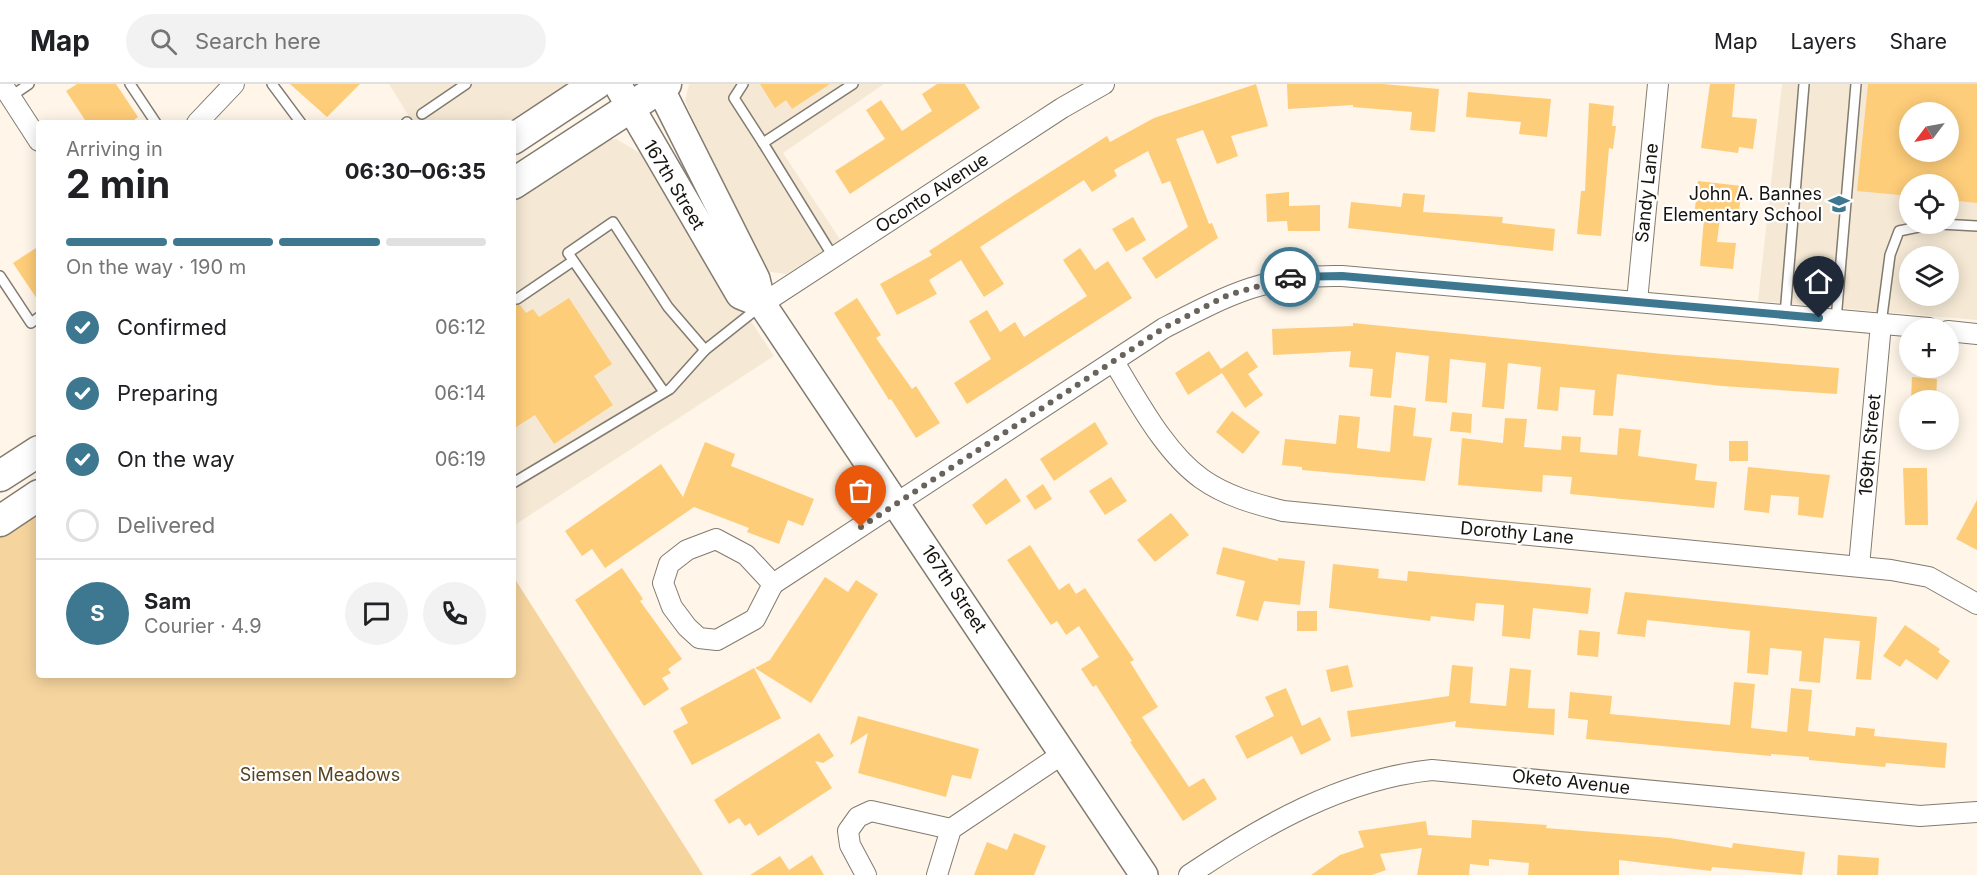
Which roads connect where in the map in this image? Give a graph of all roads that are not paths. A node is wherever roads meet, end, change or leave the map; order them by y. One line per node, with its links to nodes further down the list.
1 (29, 84): 14 (lane)
2 (130, 84): 17 (lane)
3 (234, 84): 18 (street)
4 (272, 84): 19 (lane)
5 (466, 84): 16 (lane)
6 (596, 84): 21 (main road)
7 (743, 84): 22 (lane)
8 (853, 84): 22 (lane)
9 (1104, 84): 27 (street, Oconto Avenue)
10 (1658, 84): 31 (street, Sandy Lane)
11 (1804, 84): 33 (lane)
12 (1856, 84): 35 (lane)
13 (662, 85): 15 (main road); 32 (street, 167th Street)
14 (6, 90): 20 (street)
15 (624, 96): 23 (main road); 32 (street, 167th Street)
16 (422, 114)
17 (154, 120)
18 (200, 120)
19 (299, 120)
20 (36, 136)
21 (516, 136)
22 (763, 143): 27 (lane)
23 (516, 182)
24 (1959, 225): 25 (lane)
25 (1977, 226)
26 (1899, 231): 36 (lane)
27 (834, 258): 32 (street, Oconto Avenue)
28 (573, 261): 30 (lane); 40 (lane); 42 (lane)
29 (0, 276): 34 (lane)
30 (517, 299)
31 (1637, 301): 33 (street); 41 (street)
32 (762, 304): 40 (lane); 47 (street, 167th Street)
33 (1785, 315): 35 (street)
34 (36, 319)
35 (1836, 320): 36 (street)
36 (1881, 324): 37 (street); 49 (street, 169th Street)
37 (1899, 326)
38 (1959, 332): 39 (street)
39 (1977, 334)
40 (705, 350): 42 (lane)
41 (1114, 362): 47 (street); 49 (street, Dorothy Lane)
42 (664, 392): 45 (lane)
43 (36, 453): 44 (main road)
44 (0, 476)
45 (516, 481)
46 (36, 497): 48 (main road)
47 (896, 504): 50 (street); 52 (street, 167th Street)
48 (0, 521)
49 (1859, 566): 51 (street, Dorothy Lane)
50 (773, 584): 50 (street)
51 (1977, 604)
52 (1064, 753): 54 (street); 57 (street, 167th Street)
53 (1977, 812): 58 (street, Oketo Avenue)
54 (951, 829): 55 (street); 56 (street)
55 (866, 875)
56 (937, 875)
57 (1144, 875)
58 (1189, 875)

